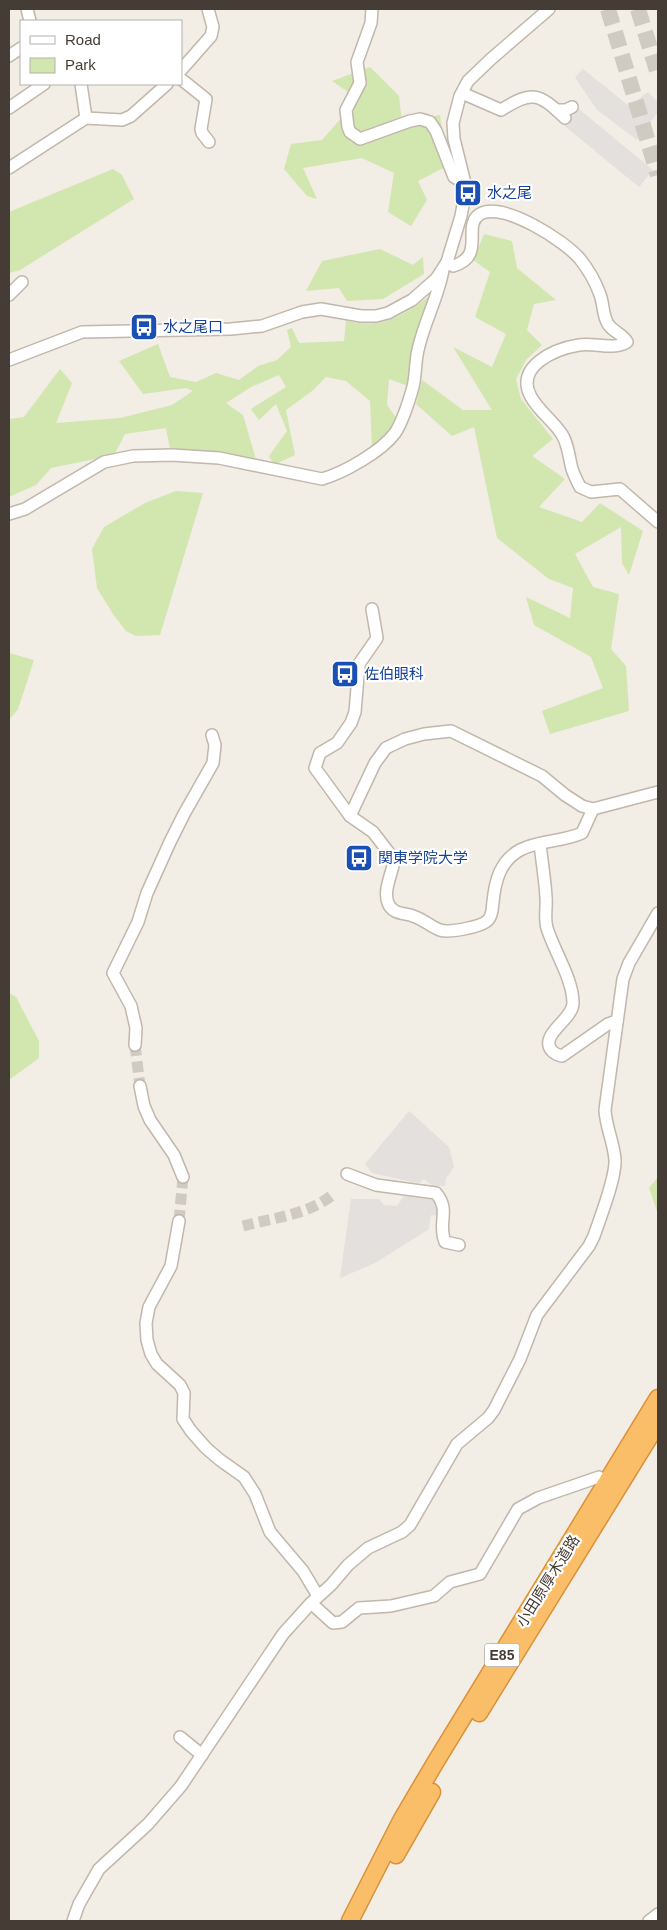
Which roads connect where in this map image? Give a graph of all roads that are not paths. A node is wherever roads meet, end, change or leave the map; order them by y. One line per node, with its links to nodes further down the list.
1 (208, 9): 6 (street)
2 (372, 9): 17 (street)
3 (549, 9): 11 (street)
4 (20, 49): 5 (street)
5 (9, 56)
6 (182, 69)
7 (182, 79): 15 (street)
8 (43, 85): 13 (street)
9 (81, 85): 14 (street)
10 (166, 85): 14 (street)
11 (462, 93): 12 (street); 17 (street)
12 (572, 107)
13 (9, 108)
14 (86, 118): 16 (street)
15 (209, 142)
16 (9, 168)
17 (466, 183): 18 (street)
18 (446, 265): 21 (street); 22 (street); 23 (street)
19 (22, 282): 20 (street)
20 (9, 295)
21 (9, 360)
22 (9, 514)
23 (658, 522)
24 (372, 609): 28 (street)
25 (212, 735): 32 (street)
26 (658, 792): 27 (street)
27 (593, 809): 28 (street); 29 (street)
28 (350, 816): 29 (street)
29 (540, 844): 31 (street)
30 (658, 913): 31 (street)
31 (618, 1021): 42 (street)
32 (135, 1045)
33 (140, 1086): 35 (street)
34 (347, 1174): 37 (street)
35 (183, 1177)
36 (179, 1221): 42 (street)
37 (459, 1245)
38 (658, 1398): 41 (highway, 小田原厚木道路 / E85)
39 (658, 1424): 41 (highway, 小田原厚木道路 / E85)
40 (599, 1477): 42 (street)
41 (574, 1551): 45 (highway, 小田原厚木道路 / E85)
42 (314, 1600): 44 (street)
43 (180, 1736): 44 (street)
44 (202, 1755): 47 (street)
45 (440, 1766): 48 (highway, 小田原厚木道路 / E85); 49 (highway, 小田原厚木道路 / E85)
46 (658, 1914): 50 (street)
47 (74, 1921)
48 (350, 1921)
49 (362, 1921)
50 (649, 1921)

